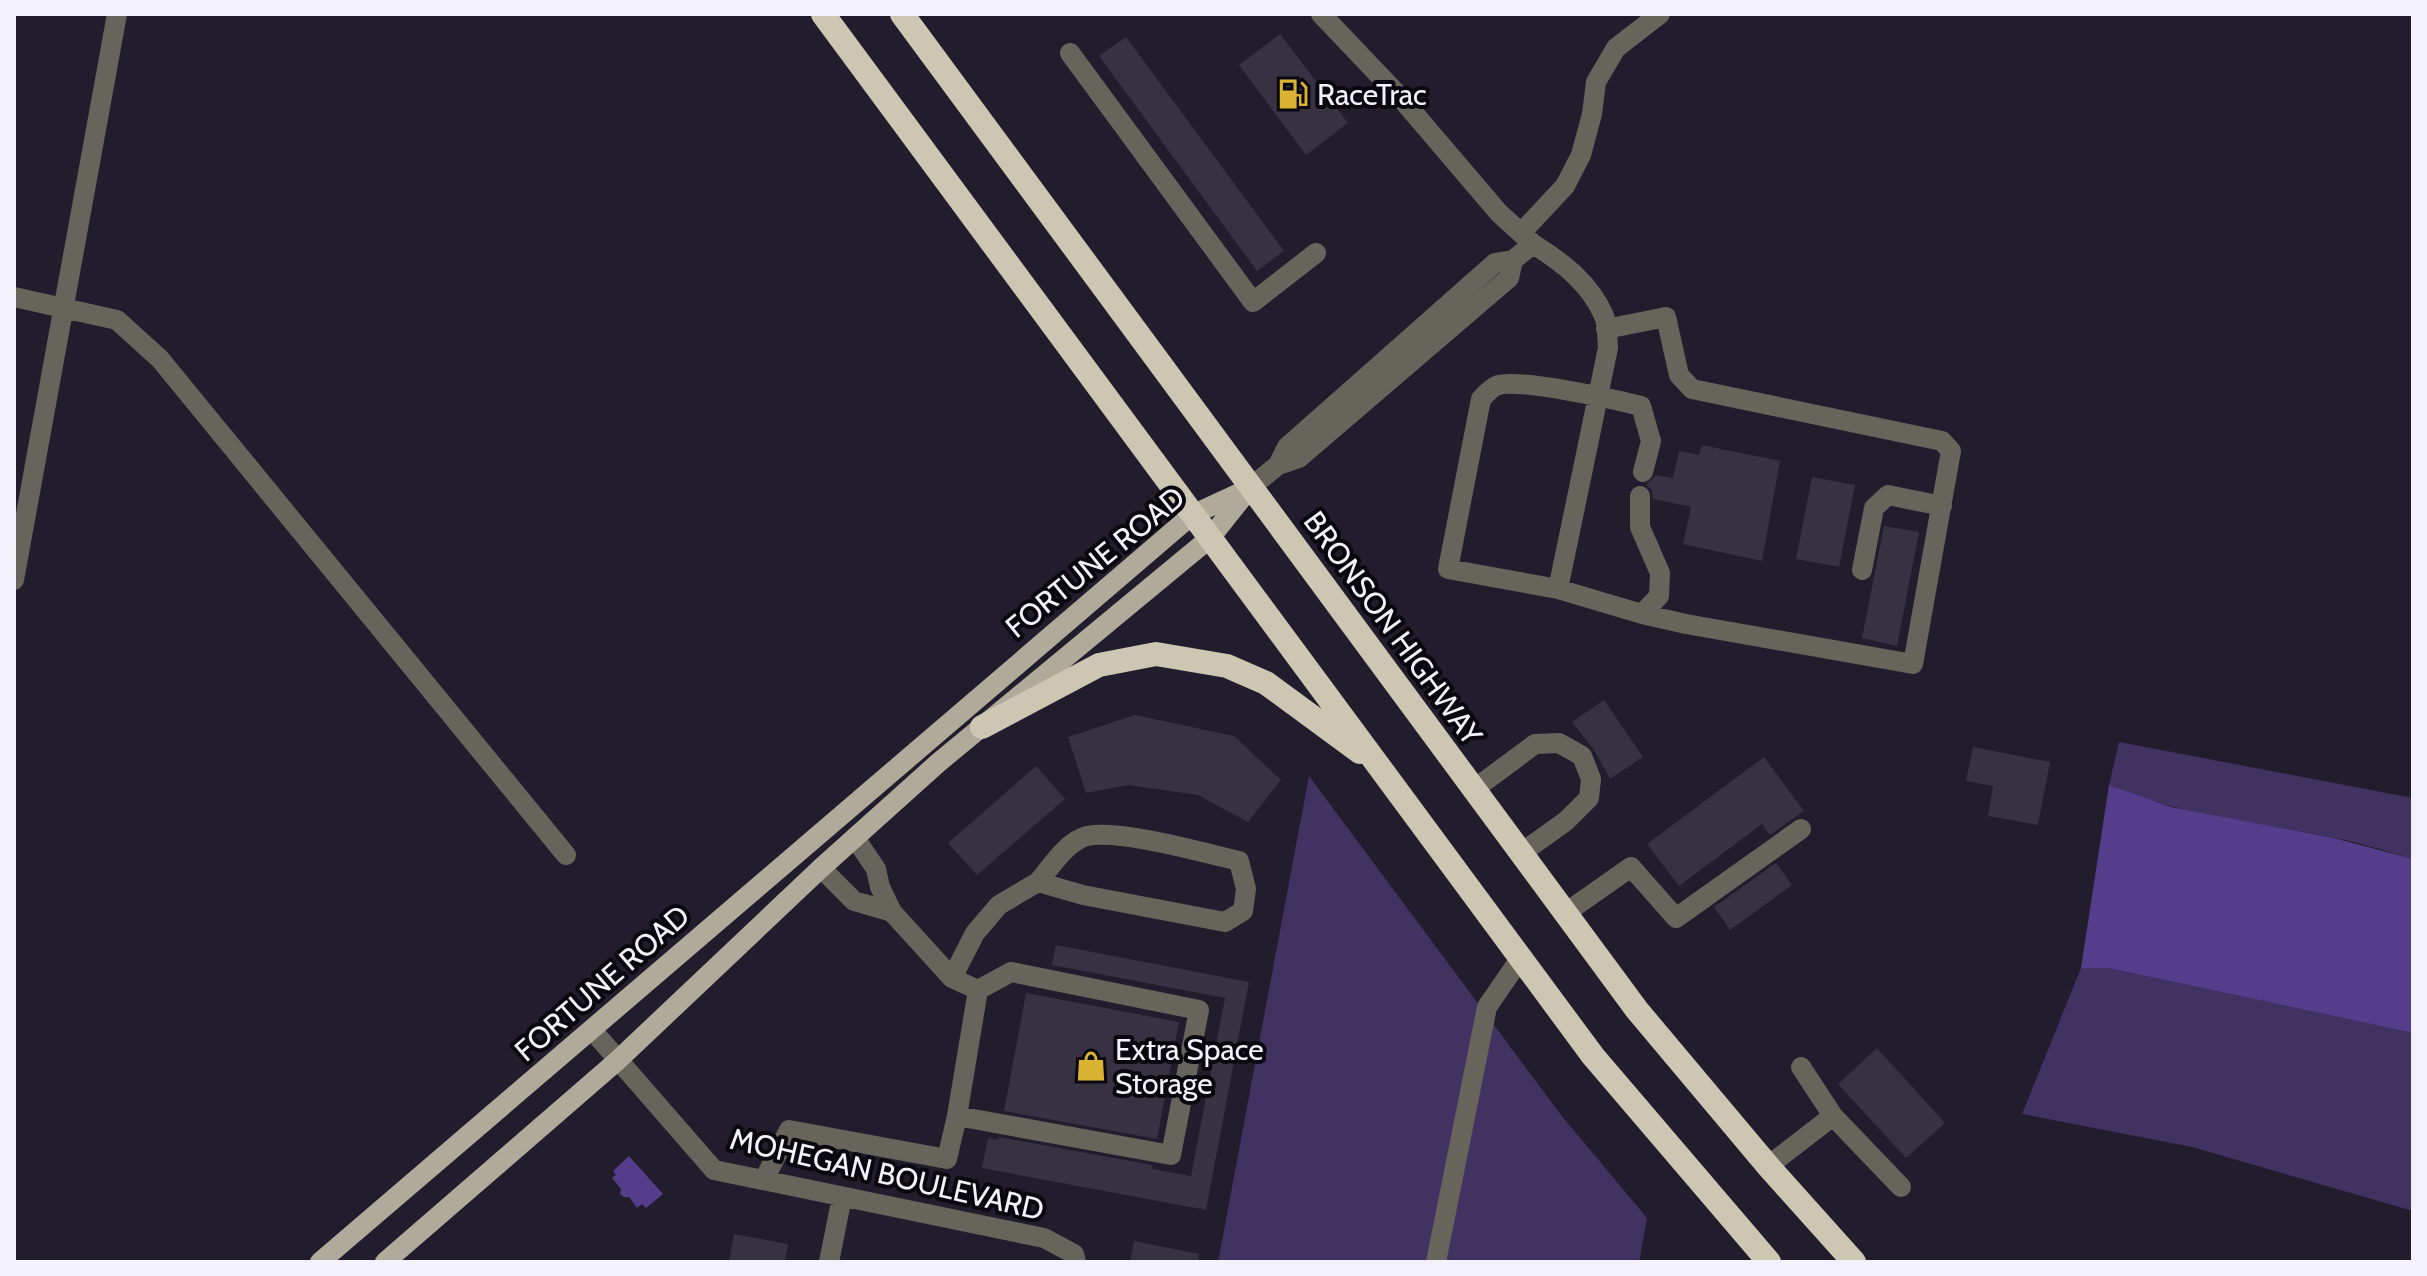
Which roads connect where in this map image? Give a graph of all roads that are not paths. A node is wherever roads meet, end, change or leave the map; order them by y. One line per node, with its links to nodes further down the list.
1 (117, 14): 10 (street)
2 (823, 14): 16 (highway)
3 (902, 14): 13 (highway, BRONSON HIGHWAY)
4 (1321, 14): 7 (street)
5 (1660, 14): 7 (street)
6 (1070, 53): 8 (street)
7 (1527, 238): 11 (street); 13 (street)
8 (1316, 253)
9 (14, 297): 10 (street)
10 (64, 306): 20 (street); 29 (street)
11 (1606, 329): 12 (street); 15 (street)
12 (1598, 396): 17 (street); 21 (street); 21 (street)
13 (1250, 488): 16 (main road, FORTUNE ROAD); 18 (main road, FORTUNE ROAD); 25 (highway, BRONSON HIGHWAY)
14 (1640, 496): 17 (street)
15 (1942, 506): 19 (street); 22 (street)
16 (1192, 515): 18 (highway); 37 (main road, FORTUNE ROAD)
17 (1638, 517): 22 (street)
18 (1210, 538): 23 (main road, FORTUNE ROAD); 24 (highway)
19 (1862, 570)
20 (14, 580)
21 (1558, 589): 22 (street)
22 (1642, 614)
23 (982, 727): 24 (highway); 27 (main road, FORTUNE ROAD)
24 (1381, 768): 34 (highway)
25 (1473, 790): 28 (highway, BRONSON HIGHWAY); 28 (street)
26 (1801, 829): 33 (street)
27 (855, 838): 30 (main road, FORTUNE ROAD); 32 (street)
28 (1520, 854): 33 (highway, BRONSON HIGHWAY)
29 (566, 855)
30 (821, 868): 32 (street); 38 (main road, FORTUNE ROAD)
31 (1038, 882): 31 (street); 35 (street)
32 (892, 912): 35 (street)
33 (1564, 914): 42 (highway, BRONSON HIGHWAY)
34 (1520, 959): 50 (street); 51 (highway)
35 (952, 978): 36 (street)
36 (978, 990): 40 (street); 40 (street)
37 (593, 1031): 38 (street, MOHEGAN BOULEVARD); 46 (main road, FORTUNE ROAD)
38 (617, 1061): 43 (street, MOHEGAN BOULEVARD); 47 (main road, FORTUNE ROAD)
39 (1801, 1067): 41 (street)
40 (957, 1116): 43 (street)
41 (1833, 1116): 42 (street); 44 (street)
42 (1768, 1166): 52 (highway, BRONSON HIGHWAY)
43 (764, 1180): 45 (street, MOHEGAN BOULEVARD)
44 (1901, 1187)
45 (842, 1197): 48 (street); 49 (street, MOHEGAN BOULEVARD)
46 (320, 1262)
47 (385, 1262)
48 (829, 1262)
49 (1076, 1262)
50 (1436, 1262)
51 (1769, 1262)
52 (1854, 1262)

